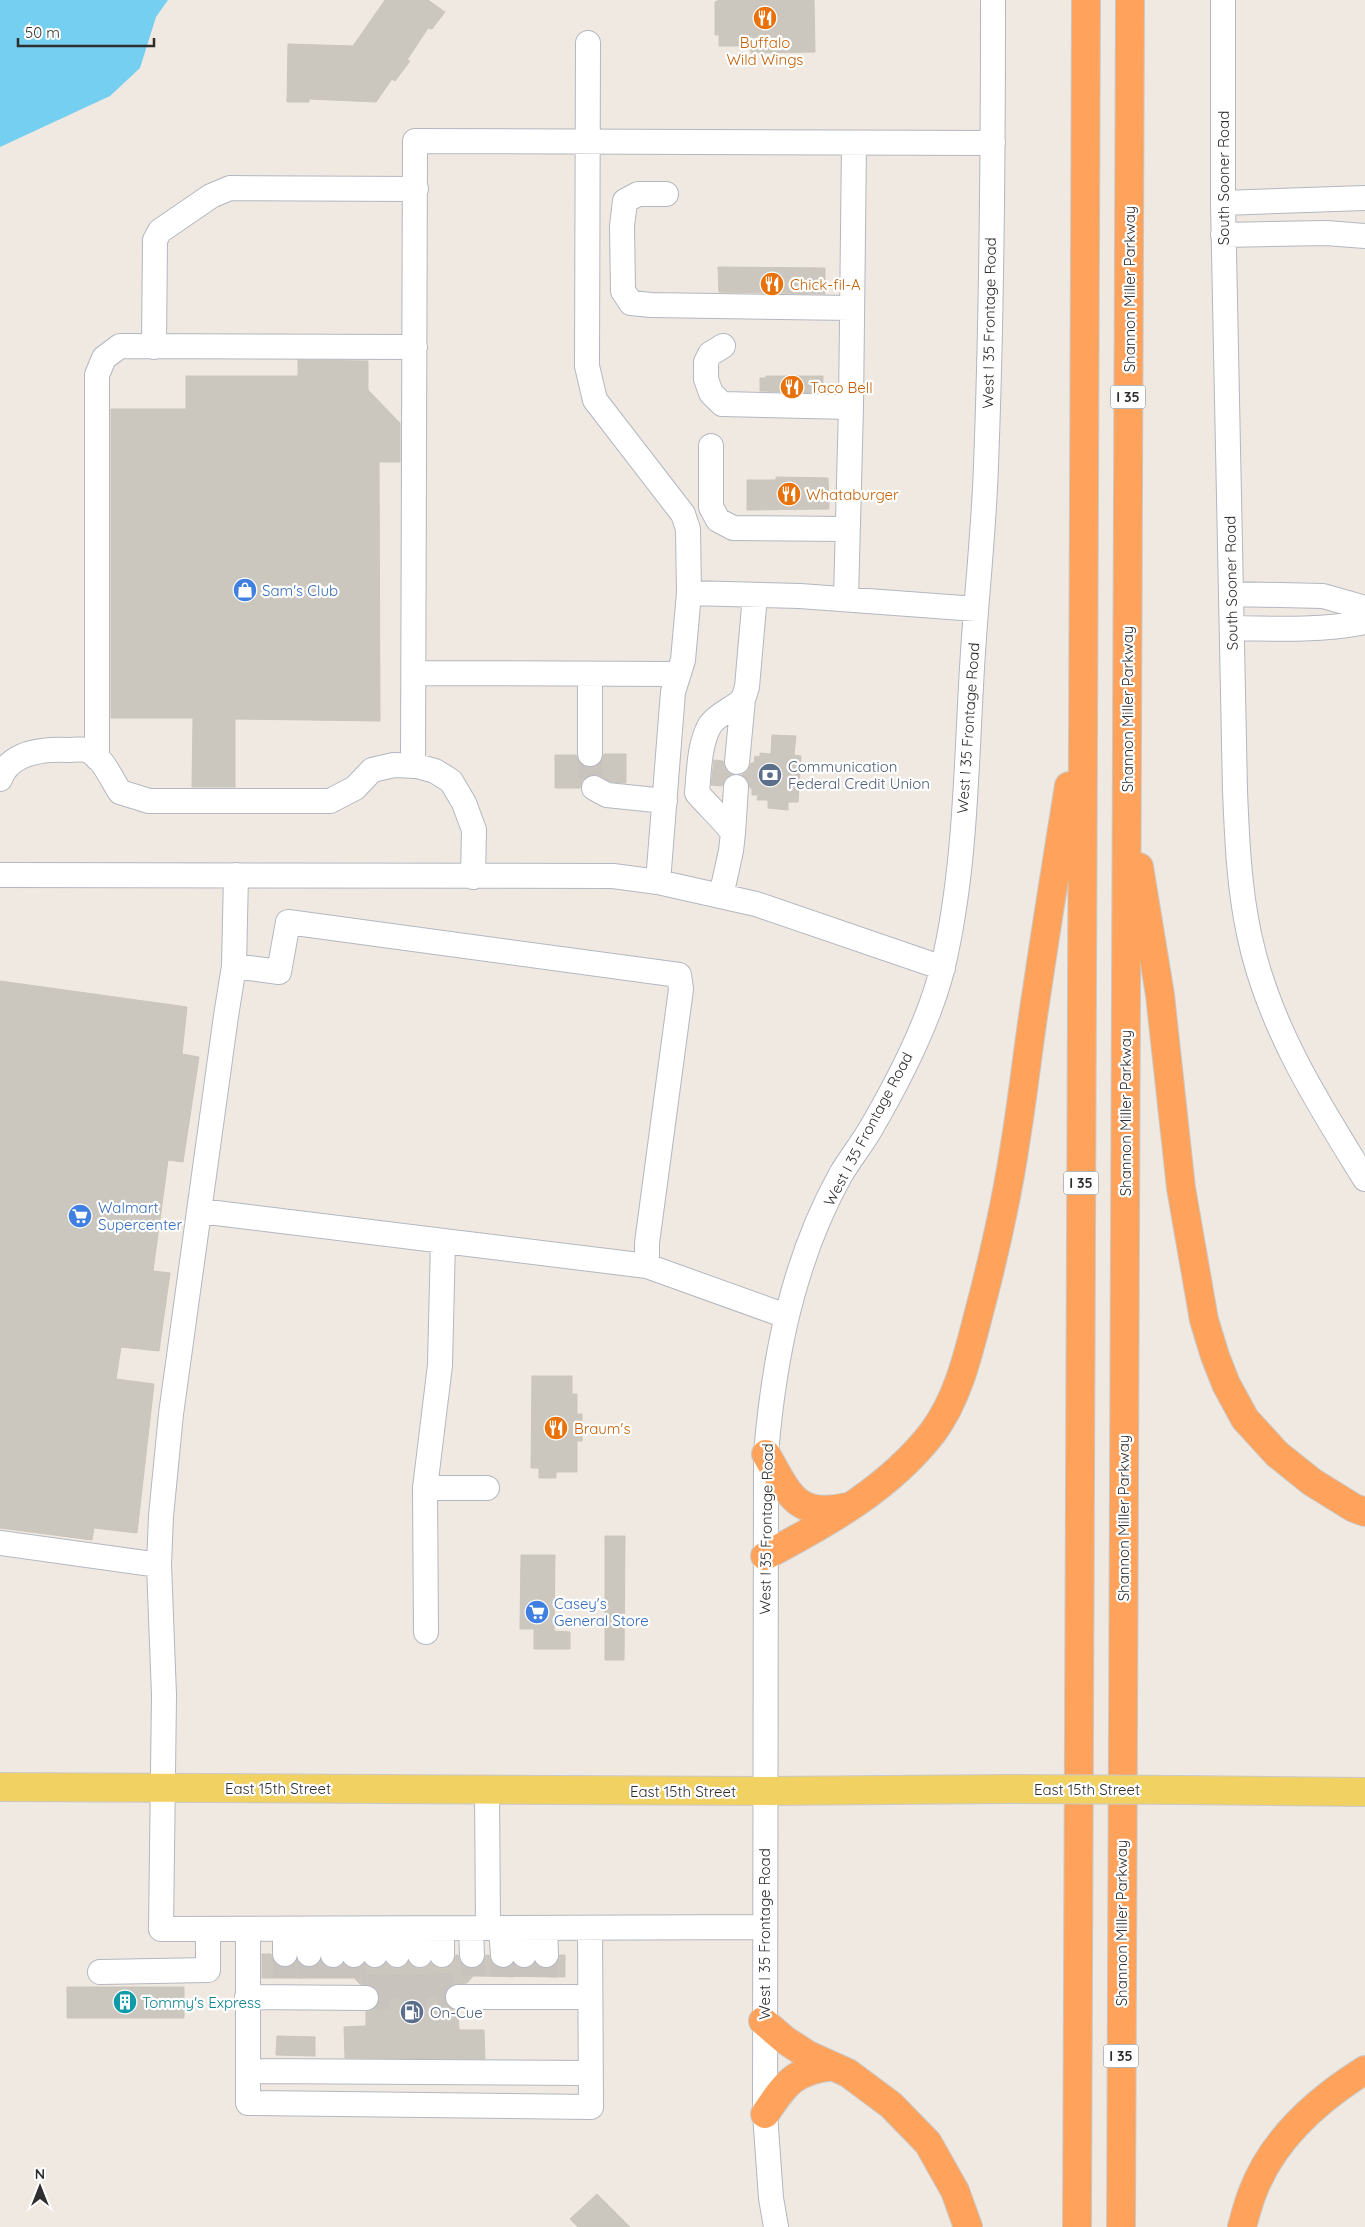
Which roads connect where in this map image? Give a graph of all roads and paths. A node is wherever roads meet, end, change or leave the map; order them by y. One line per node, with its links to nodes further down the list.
1 (993, 0): 8 (street, West I 35 Frontage Road)
2 (1086, 0): 33 (highway, I 35)
3 (1130, 0): 42 (highway, Shannon Miller Parkway / I 35)
4 (1223, 0): 12 (street, South Sooner Road)
5 (588, 43): 6 (street)
6 (589, 143): 7 (street); 9 (street); 22 (street)
7 (854, 143): 8 (street); 15 (street)
8 (993, 143): 27 (street, West I 35 Frontage Road)
9 (416, 189): 17 (street); 18 (street)
10 (666, 194): 15 (street)
11 (1365, 198): 12 (street)
12 (1222, 203): 13 (street, South Sooner Road)
13 (1223, 235): 14 (street); 23 (street, South Sooner Road)
14 (1365, 236)
15 (852, 308): 19 (street)
16 (723, 346): 19 (street)
17 (154, 347): 18 (street); 36 (street)
18 (415, 347): 30 (street)
19 (851, 407): 21 (street)
20 (718, 446): 21 (street)
21 (848, 524): 25 (street)
22 (689, 593): 24 (street); 32 (street)
23 (1231, 594): 26 (street); 29 (street, South Sooner Road)
24 (755, 595): 25 (street); 34 (street)
25 (846, 598): 27 (street)
26 (1365, 608)
27 (976, 609): 51 (street, West I 35 Frontage Road)
28 (1365, 622): 29 (street)
29 (1232, 628): 52 (street, South Sooner Road)
30 (414, 673): 31 (street); 38 (street)
31 (590, 674): 32 (street); 35 (street)
32 (678, 674): 43 (street)
33 (1083, 698): 60 (highway); 95 (highway, I 35)
34 (742, 699): 37 (street); 44 (street)
35 (590, 754)
36 (96, 758): 38 (street); 39 (street)
37 (737, 762)
38 (413, 766): 47 (street)
39 (0, 779)
40 (736, 787): 44 (street)
41 (594, 788): 43 (street)
42 (1126, 794): 61 (highway); 96 (highway, Shannon Miller Parkway / I 35)
43 (665, 801): 48 (street)
44 (733, 833): 49 (street)
45 (0, 875): 46 (street)
46 (236, 875): 47 (street); 50 (street)
47 (473, 877): 48 (street)
48 (658, 882): 49 (street)
49 (721, 896): 51 (street)
50 (234, 966): 53 (street); 55 (street)
51 (943, 968): 56 (street, West I 35 Frontage Road)
52 (1365, 1179)
53 (200, 1211): 54 (street); 64 (street)
54 (443, 1241): 55 (street); 58 (street)
55 (647, 1266): 56 (street)
56 (786, 1316): 57 (street, West I 35 Frontage Road)
57 (766, 1454): 60 (highway); 63 (street, West I 35 Frontage Road)
58 (425, 1488): 59 (street); 65 (street)
59 (487, 1488)
60 (853, 1505): 63 (highway)
61 (1365, 1512)
62 (0, 1543): 64 (street)
63 (765, 1556): 69 (street, West I 35 Frontage Road)
64 (160, 1565): 67 (street)
65 (426, 1632)
66 (0, 1788): 67 (main road, East 15th Street)
67 (162, 1788): 68 (main road, East 15th Street); 75 (street)
68 (487, 1789): 69 (main road, East 15th Street); 73 (street)
69 (765, 1791): 70 (main road, East 15th Street, bridge); 71 (street, West I 35 Frontage Road)
70 (1365, 1792)
71 (764, 1927): 74 (street); 87 (street, West I 35 Frontage Road)
72 (431, 1928): 73 (street); 78 (street); 80 (street)
73 (506, 1928): 74 (street); 84 (street); 84 (street); 84 (street)
74 (590, 1928): 86 (street)
75 (208, 1929): 79 (street); 81 (street)
76 (285, 1929): 77 (street); 79 (street); 82 (street)
77 (320, 1929): 78 (street); 80 (street); 83 (street)
78 (376, 1929): 80 (street); 80 (street)
79 (248, 1930): 85 (street)
80 (369, 1971): 83 (street)
81 (100, 1972)
82 (284, 1976): 83 (street); 85 (street)
83 (309, 1976)
84 (524, 1976): 86 (street)
85 (248, 1997): 89 (street)
86 (590, 1997): 90 (street)
87 (763, 2021): 88 (highway); 92 (street, West I 35 Frontage Road)
88 (833, 2066): 92 (highway); 94 (highway)
89 (248, 2071): 90 (street); 90 (street)
90 (590, 2073)
91 (1362, 2073): 97 (highway)
92 (765, 2114): 93 (street, West I 35 Frontage Road)
93 (776, 2227)
94 (968, 2227)
95 (1077, 2227)
96 (1121, 2227)
97 (1242, 2227)

